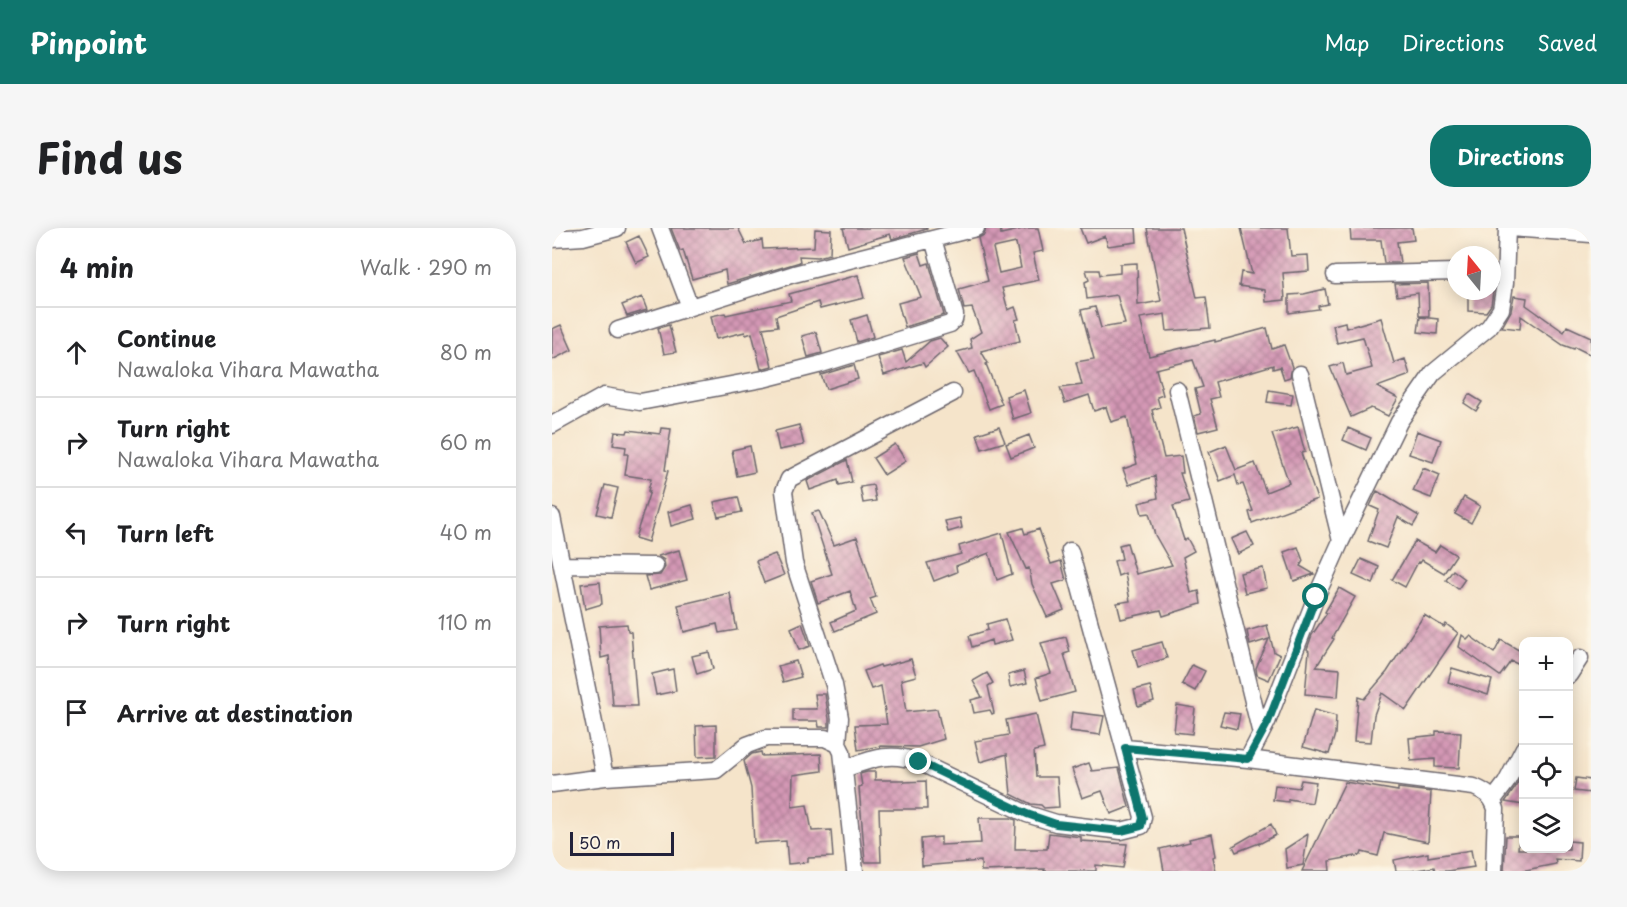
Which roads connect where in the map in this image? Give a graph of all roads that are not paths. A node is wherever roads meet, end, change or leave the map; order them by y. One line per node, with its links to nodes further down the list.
1 (617, 228): 6 (street)
2 (660, 228): 12 (street)
3 (976, 228): 7 (street)
4 (1509, 228): 5 (street); 8 (street)
5 (1591, 234)
6 (552, 239)
7 (933, 239): 12 (street); 17 (street)
8 (1501, 262)
9 (1447, 272): 10 (street)
10 (1335, 274)
11 (1501, 300): 19 (street)
12 (690, 307): 13 (street)
13 (618, 330)
14 (1300, 374): 19 (street)
15 (1177, 390): 25 (street)
16 (952, 393): 26 (street)
17 (552, 425)
18 (552, 517): 21 (street)
19 (1341, 541): 25 (street)
20 (1070, 550): 27 (street)
21 (562, 565): 22 (street); 31 (street)
22 (655, 566)
23 (1580, 658): 24 (street)
24 (1573, 669)
25 (1261, 734): 29 (street)
26 (838, 744): 30 (street); 31 (street)
27 (1125, 748): 29 (street); 30 (street)
28 (1519, 758): 33 (street)
29 (1248, 759): 33 (street)
30 (844, 769): 34 (street)
31 (605, 777): 32 (street)
32 (552, 784)
33 (1493, 800): 35 (street)
34 (855, 871)
35 (1494, 871)

